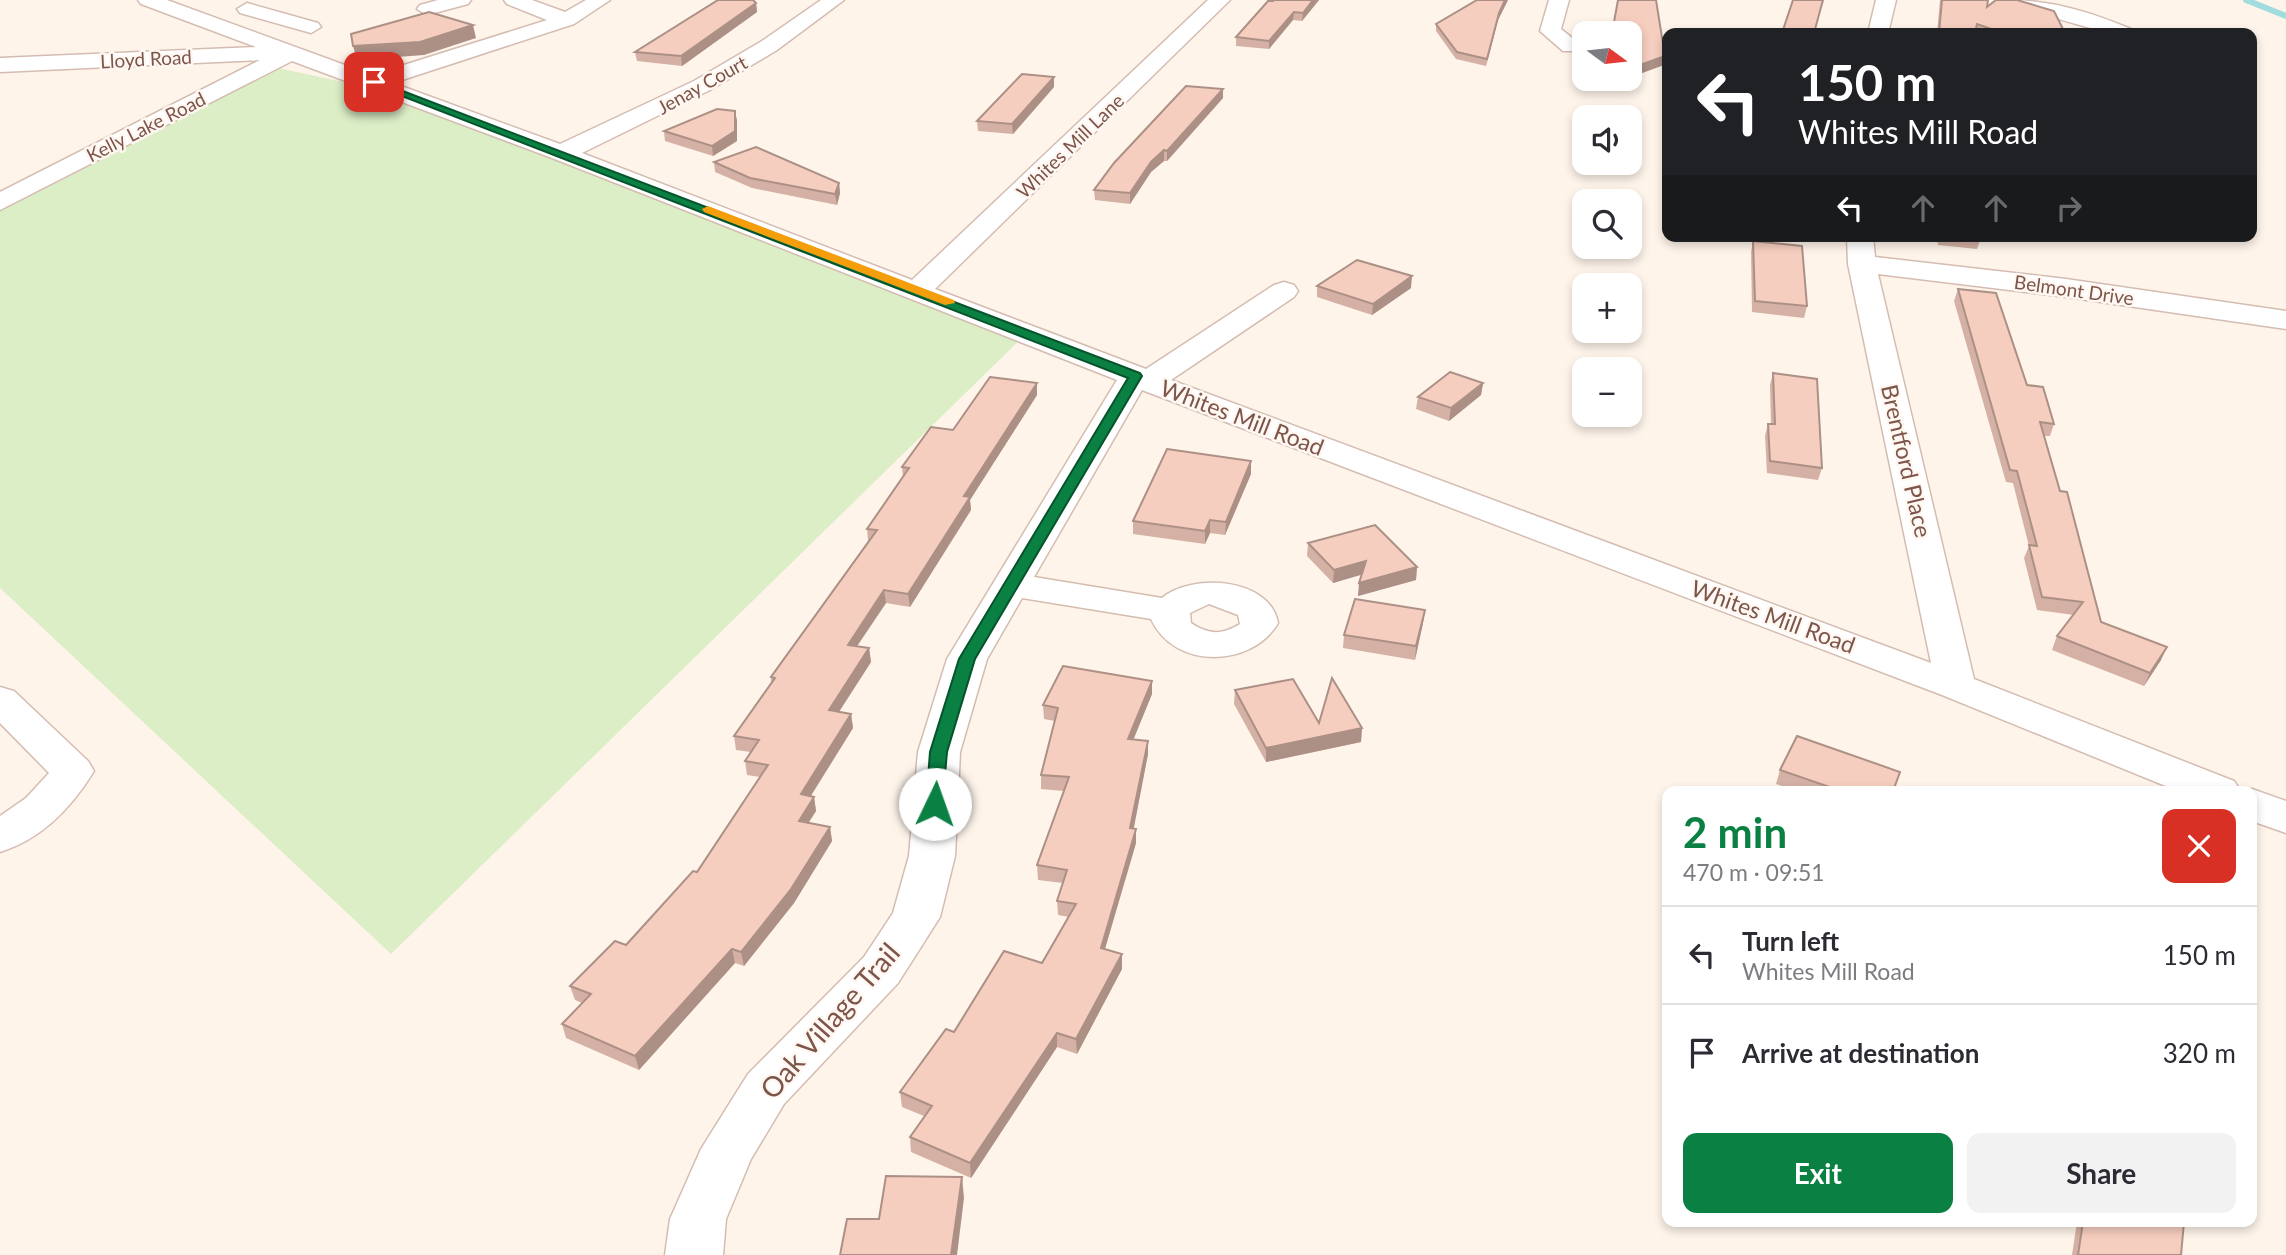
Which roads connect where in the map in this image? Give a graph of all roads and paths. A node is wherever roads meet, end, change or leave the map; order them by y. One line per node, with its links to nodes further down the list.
1 (148, 0): 14 (street, Whites Mill Road)
2 (285, 0): 11 (street)
3 (461, 0): 12 (street)
4 (514, 0): 13 (street)
5 (600, 0): 13 (street)
6 (834, 0): 21 (street, Jenay Court)
7 (1220, 0): 24 (street, Whites Mill Lane)
8 (1559, 0): 18 (street)
9 (1886, 0): 15 (street)
10 (2017, 0): 16 (street)
11 (256, 5): 14 (street); 17 (street)
12 (427, 9)
13 (567, 20): 20 (street)
14 (206, 21): 17 (street, Whites Mill Road)
15 (1879, 28)
16 (2110, 28)
17 (302, 39): 19 (street, Lloyd Road); 20 (street, Whites Mill Road); 22 (street, Kelly Lake Road)
18 (1571, 46)
19 (0, 65)
20 (374, 82): 21 (street, Whites Mill Road)
21 (561, 153): 24 (street, Whites Mill Road)
22 (0, 202)
23 (1861, 250): 26 (street, Belmont Drive); 30 (street, Brentford Place)
24 (918, 290): 27 (street, Whites Mill Road)
25 (1284, 292): 27 (street)
26 (2286, 320)
27 (1142, 379): 28 (street, Oak Village Trail); 30 (street, Whites Mill Road)
28 (1013, 585): 29 (street); 36 (street, Oak Village Trail)
29 (1170, 611)
30 (1956, 685): 32 (street, Whites Mill Road)
31 (0, 701): 35 (street)
32 (2208, 786)
33 (2257, 806): 34 (street)
34 (2286, 818)
35 (0, 836)
36 (694, 1255)

